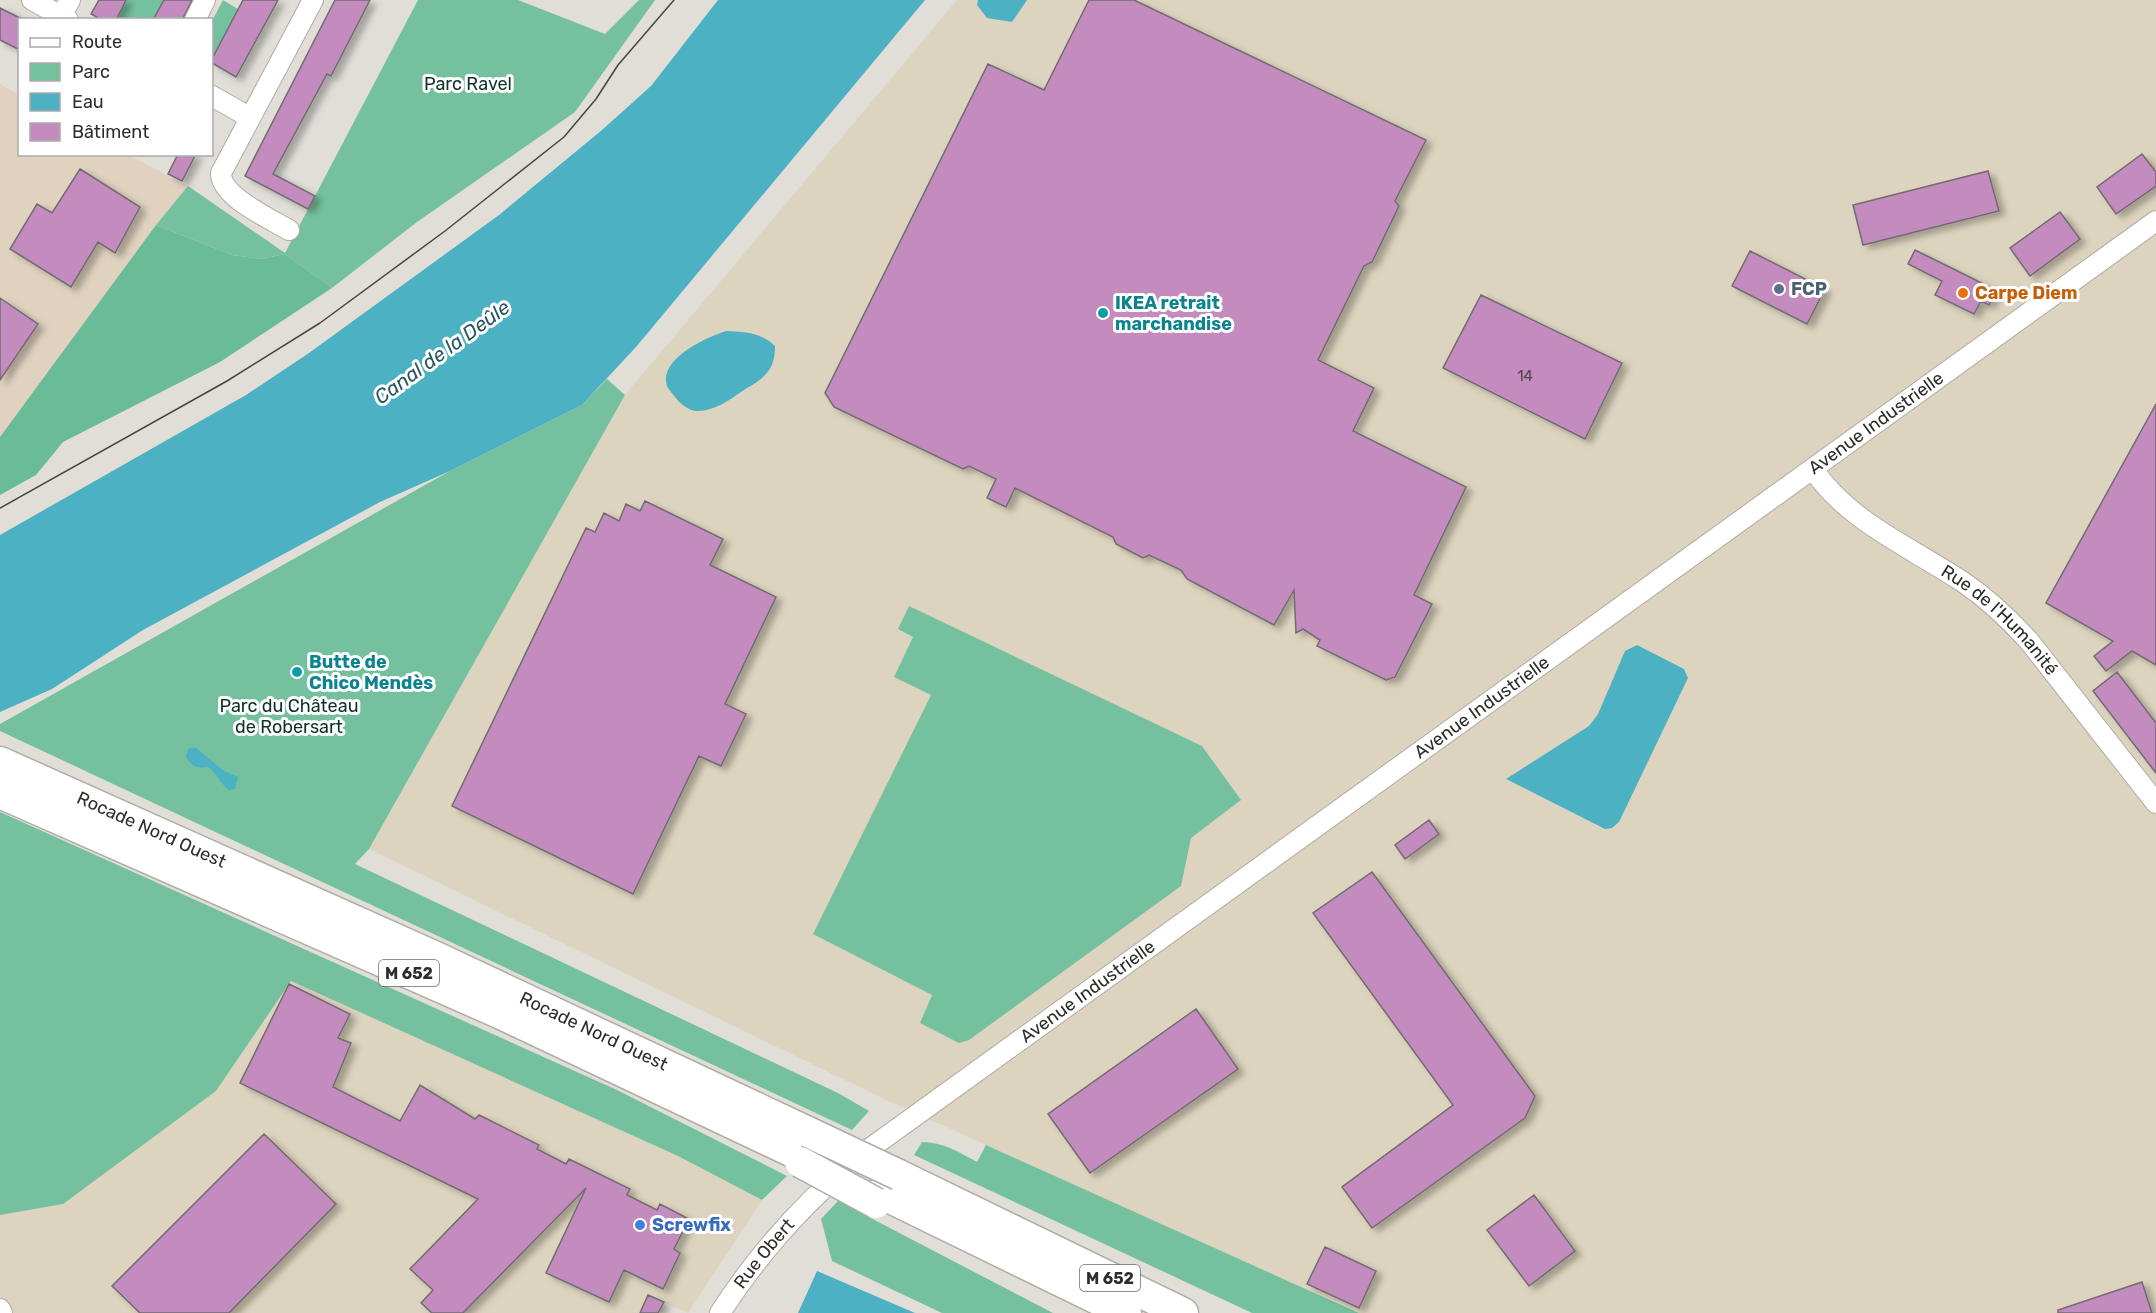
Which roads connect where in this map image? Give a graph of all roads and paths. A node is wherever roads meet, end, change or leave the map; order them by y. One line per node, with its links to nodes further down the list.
1 (32, 0): 4 (street)
2 (205, 0): 5 (street)
3 (313, 0): 7 (street)
4 (66, 12)
5 (196, 18)
6 (213, 97): 7 (street)
7 (249, 117): 9 (street)
8 (2156, 221): 10 (street, Avenue Industrielle)
9 (289, 230)
10 (1813, 469): 13 (street, Rue de l'Humanité); 16 (street, Avenue Industrielle)
11 (0, 762): 14 (highway, Rocade Nord Ouest / M 652)
12 (9, 797): 14 (highway, Rocade Nord Ouest / M 652)
13 (2156, 803)
14 (802, 1149): 15 (highway, Rocade Nord Ouest / M 652, bridge)
15 (885, 1191): 18 (highway); 19 (highway, Rocade Nord Ouest / M 652); 20 (highway, Rocade Nord Ouest / M 652)
16 (812, 1198): 17 (street, Rue Obert)
17 (720, 1313)
18 (1084, 1313)
19 (1126, 1313)
20 (1183, 1313)

